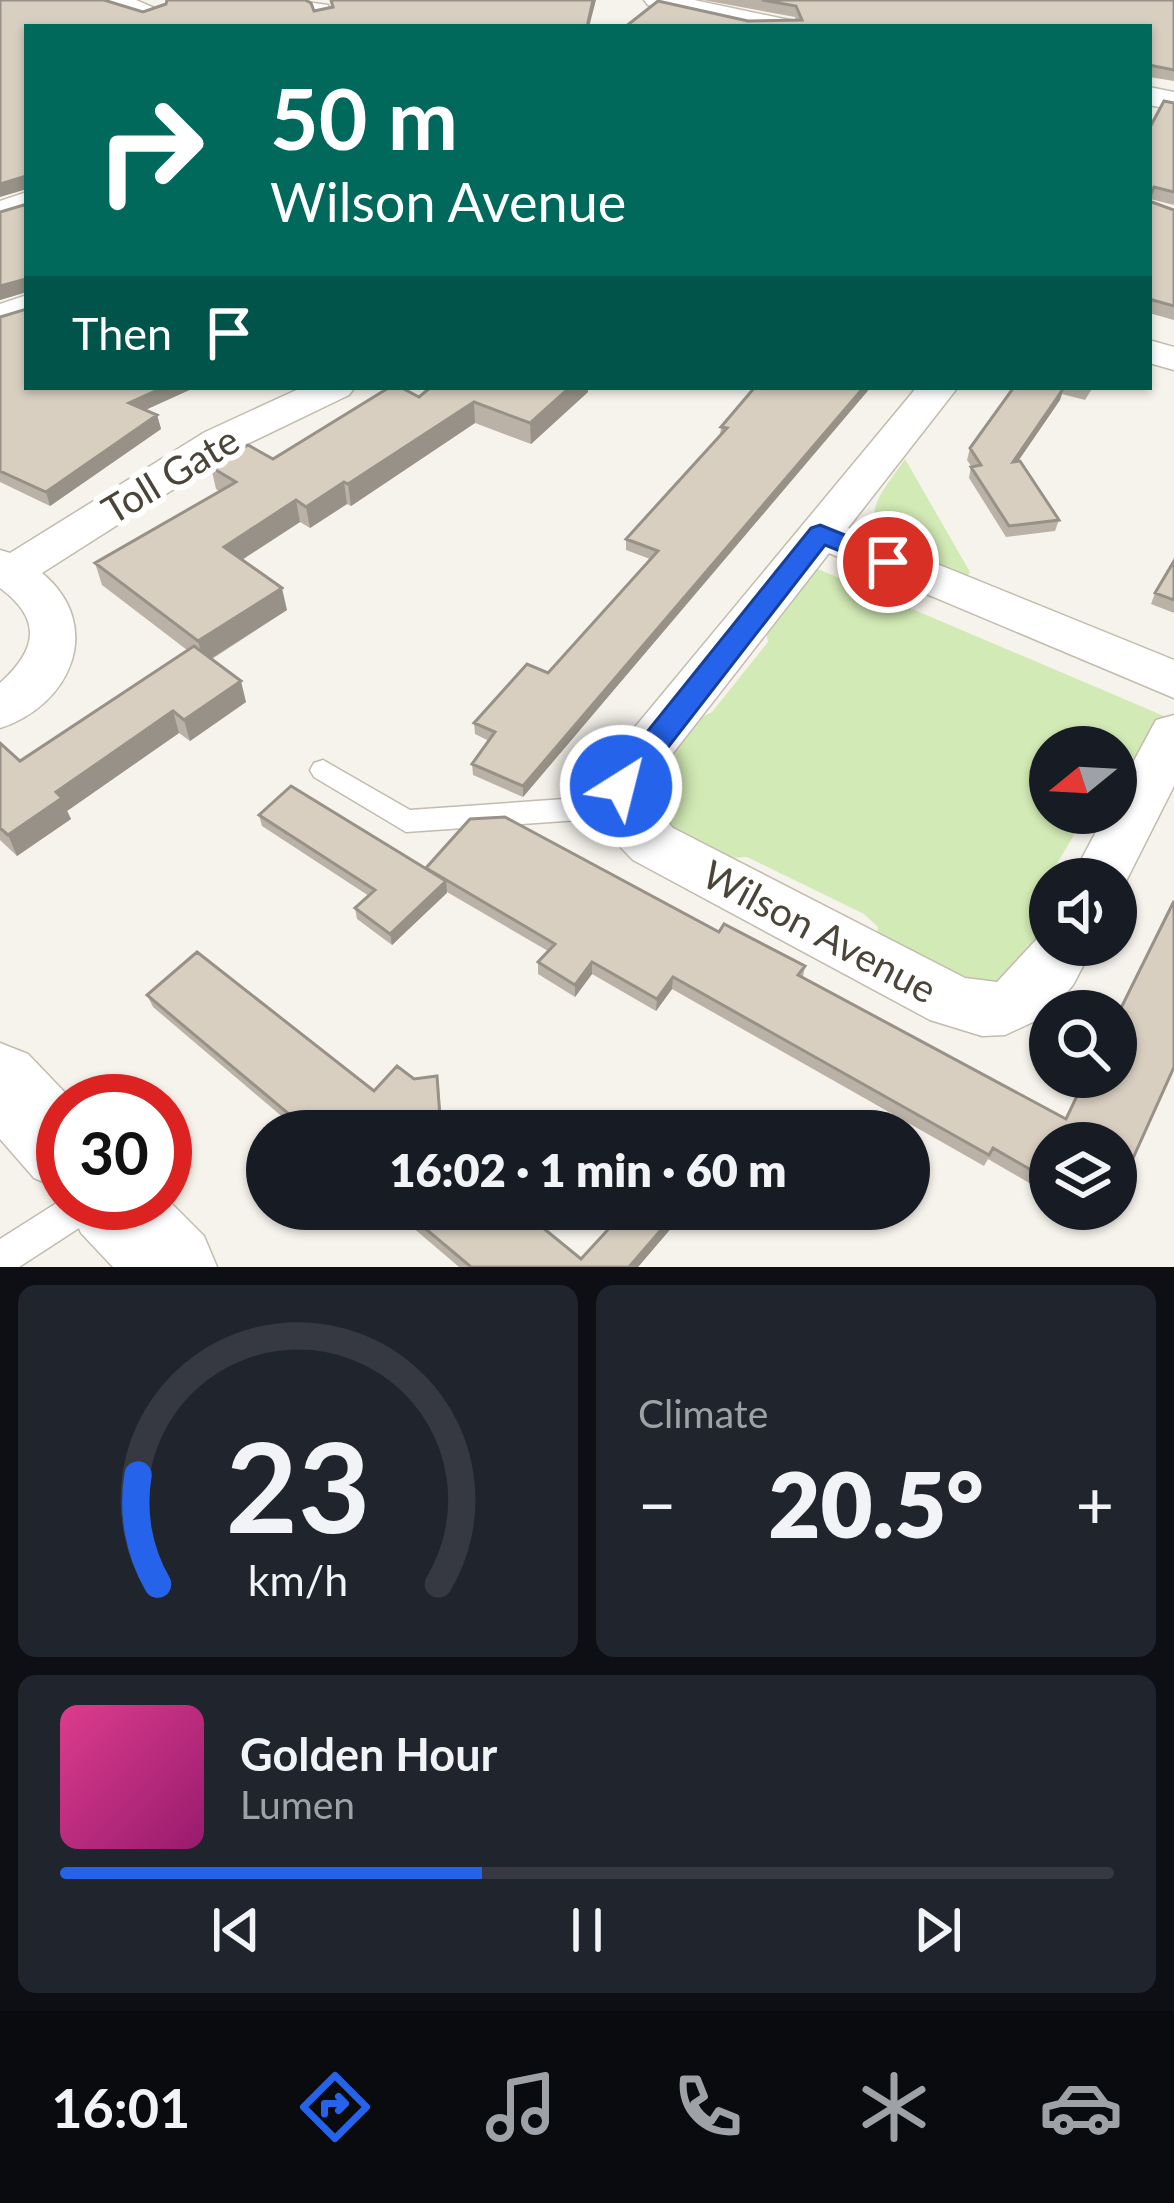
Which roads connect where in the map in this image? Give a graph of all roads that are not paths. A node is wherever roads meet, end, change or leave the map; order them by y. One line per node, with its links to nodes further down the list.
1 (103, 0): 4 (street)
2 (657, 0): 6 (street)
3 (296, 1): 5 (lane)
4 (146, 10)
5 (323, 15)
6 (770, 24)
7 (329, 390): 10 (street, Toll Gate)
8 (936, 390): 9 (street)
9 (820, 533): 11 (street); 15 (street)
10 (5, 569): 12 (street)
11 (1174, 680)
12 (0, 709)
13 (1174, 734): 16 (street)
14 (323, 770): 15 (lane)
15 (621, 806): 17 (street, Wilson Avenue)
16 (1110, 858)
17 (1054, 966)
18 (0, 1080): 19 (street)
19 (36, 1120)
20 (45, 1230): 22 (lane)
21 (137, 1230): 23 (street)
22 (0, 1259)
23 (173, 1267)

